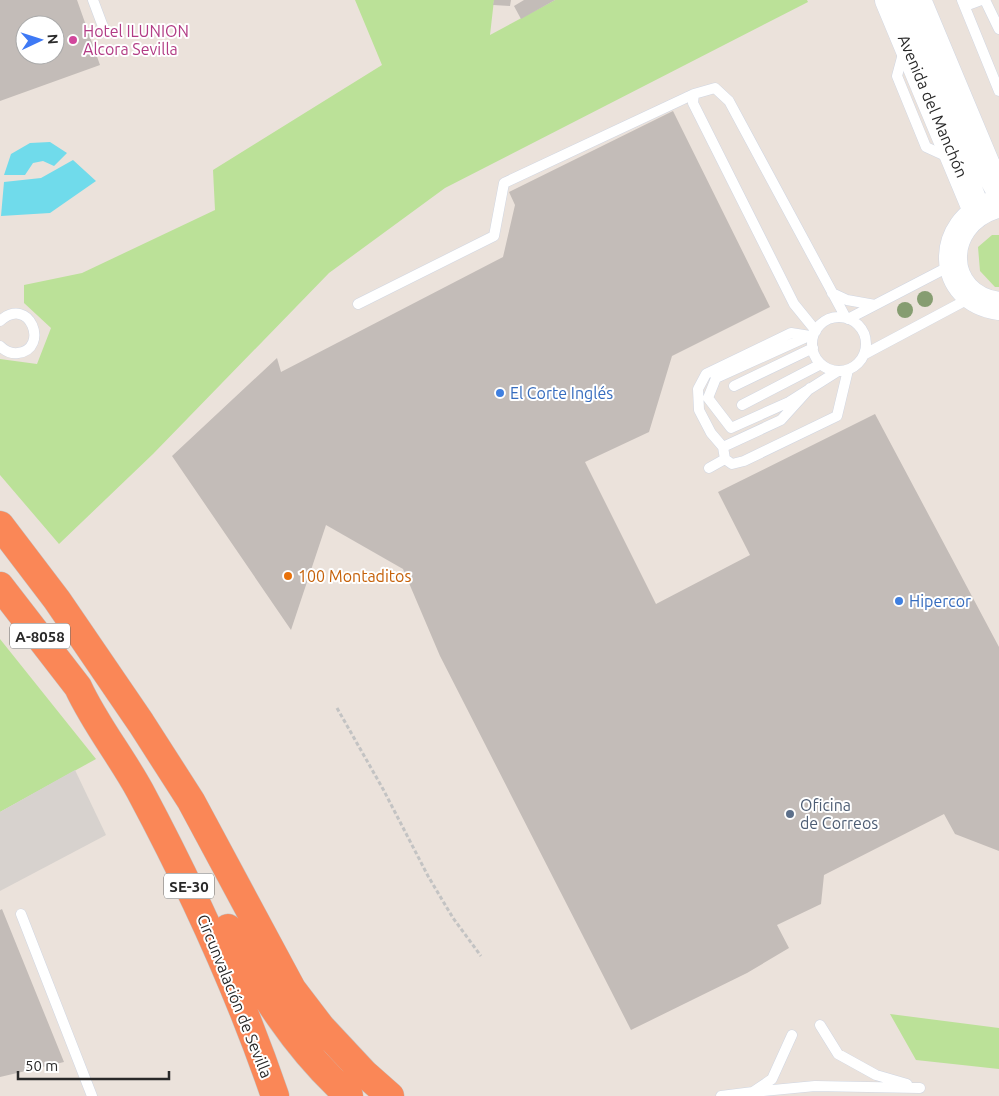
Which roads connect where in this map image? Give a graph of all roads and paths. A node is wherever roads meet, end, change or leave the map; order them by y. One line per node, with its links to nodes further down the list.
1 (93, 0): 8 (lane)
2 (889, 0): 12 (main road, Avenida del Manchón)
3 (917, 0): 11 (main road, Avenida del Manchón)
4 (981, 0): 6 (lane)
5 (986, 0): 7 (lane)
6 (964, 3): 9 (lane)
7 (999, 28)
8 (105, 32)
9 (999, 91)
10 (694, 94): 14 (lane); 16 (lane); 21 (lane)
11 (999, 188)
12 (988, 208): 13 (main road)
13 (953, 264): 15 (main road); 17 (lane)
14 (832, 294): 17 (lane); 19 (lane)
15 (973, 297): 18 (main road); 24 (lane)
16 (358, 304)
17 (874, 305): 19 (lane)
18 (999, 306)
19 (847, 318): 21 (lane); 24 (lane)
20 (0, 321): 22 (lane)
21 (813, 333): 23 (lane); 28 (lane); 30 (lane)
22 (0, 346)
23 (813, 348): 25 (lane); 27 (lane)
24 (864, 354): 26 (lane)
25 (821, 364): 26 (lane); 29 (lane)
26 (844, 370): 28 (lane); 31 (lane)
27 (734, 386)
28 (810, 388): 30 (lane)
29 (742, 405)
30 (723, 447): 31 (lane)
31 (725, 459): 32 (lane)
32 (709, 468)
33 (0, 525): 45 (highway, A-8058)
34 (0, 586): 35 (highway, A-8058)
35 (78, 687): 41 (highway); 44 (highway, Circunvalación de Sevilla / SE-30)
36 (337, 708): 38 (path)
37 (21, 914): 43 (lane)
38 (481, 956)
39 (820, 1025): 42 (lane)
40 (792, 1035): 42 (lane)
41 (341, 1089)
42 (753, 1092): 46 (lane)
43 (92, 1096)
44 (275, 1096)
45 (390, 1096)
46 (721, 1096)

